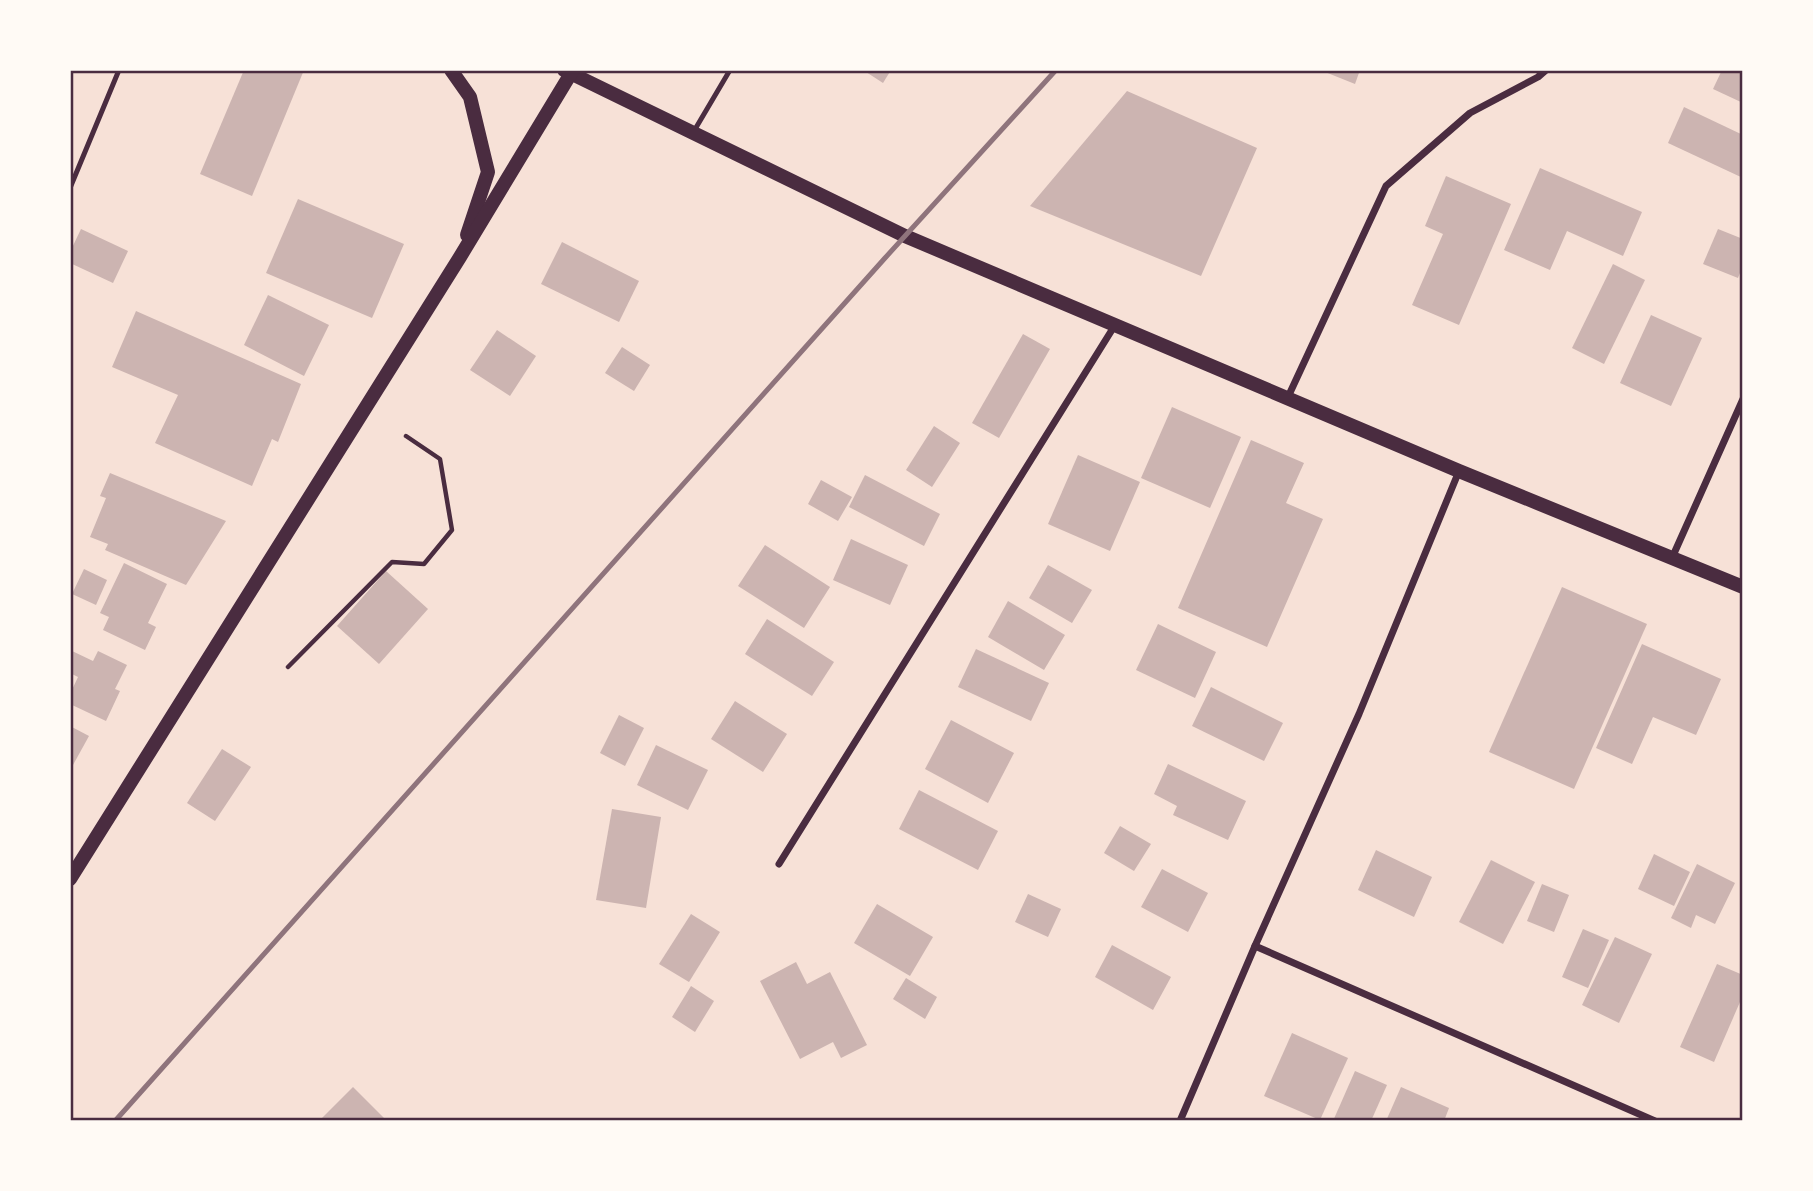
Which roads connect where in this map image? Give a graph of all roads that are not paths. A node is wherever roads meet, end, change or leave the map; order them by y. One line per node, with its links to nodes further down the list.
1 (119, 70): 7 (lane)
2 (451, 70): 8 (main road)
3 (730, 70): 6 (lane)
4 (1546, 70): 10 (street)
5 (570, 71): 6 (main road); 8 (main road)
6 (693, 132): 9 (main road)
7 (70, 188)
8 (460, 257): 16 (main road)
9 (1115, 325): 10 (main road); 15 (street)
10 (1288, 397): 12 (main road)
11 (1743, 399): 13 (street)
12 (1459, 471): 13 (main road); 17 (street)
13 (1672, 558): 14 (main road)
14 (1743, 587)
15 (779, 864)
16 (70, 879)
17 (1255, 946): 18 (street); 19 (street)
18 (1180, 1121)
19 (1656, 1121)

